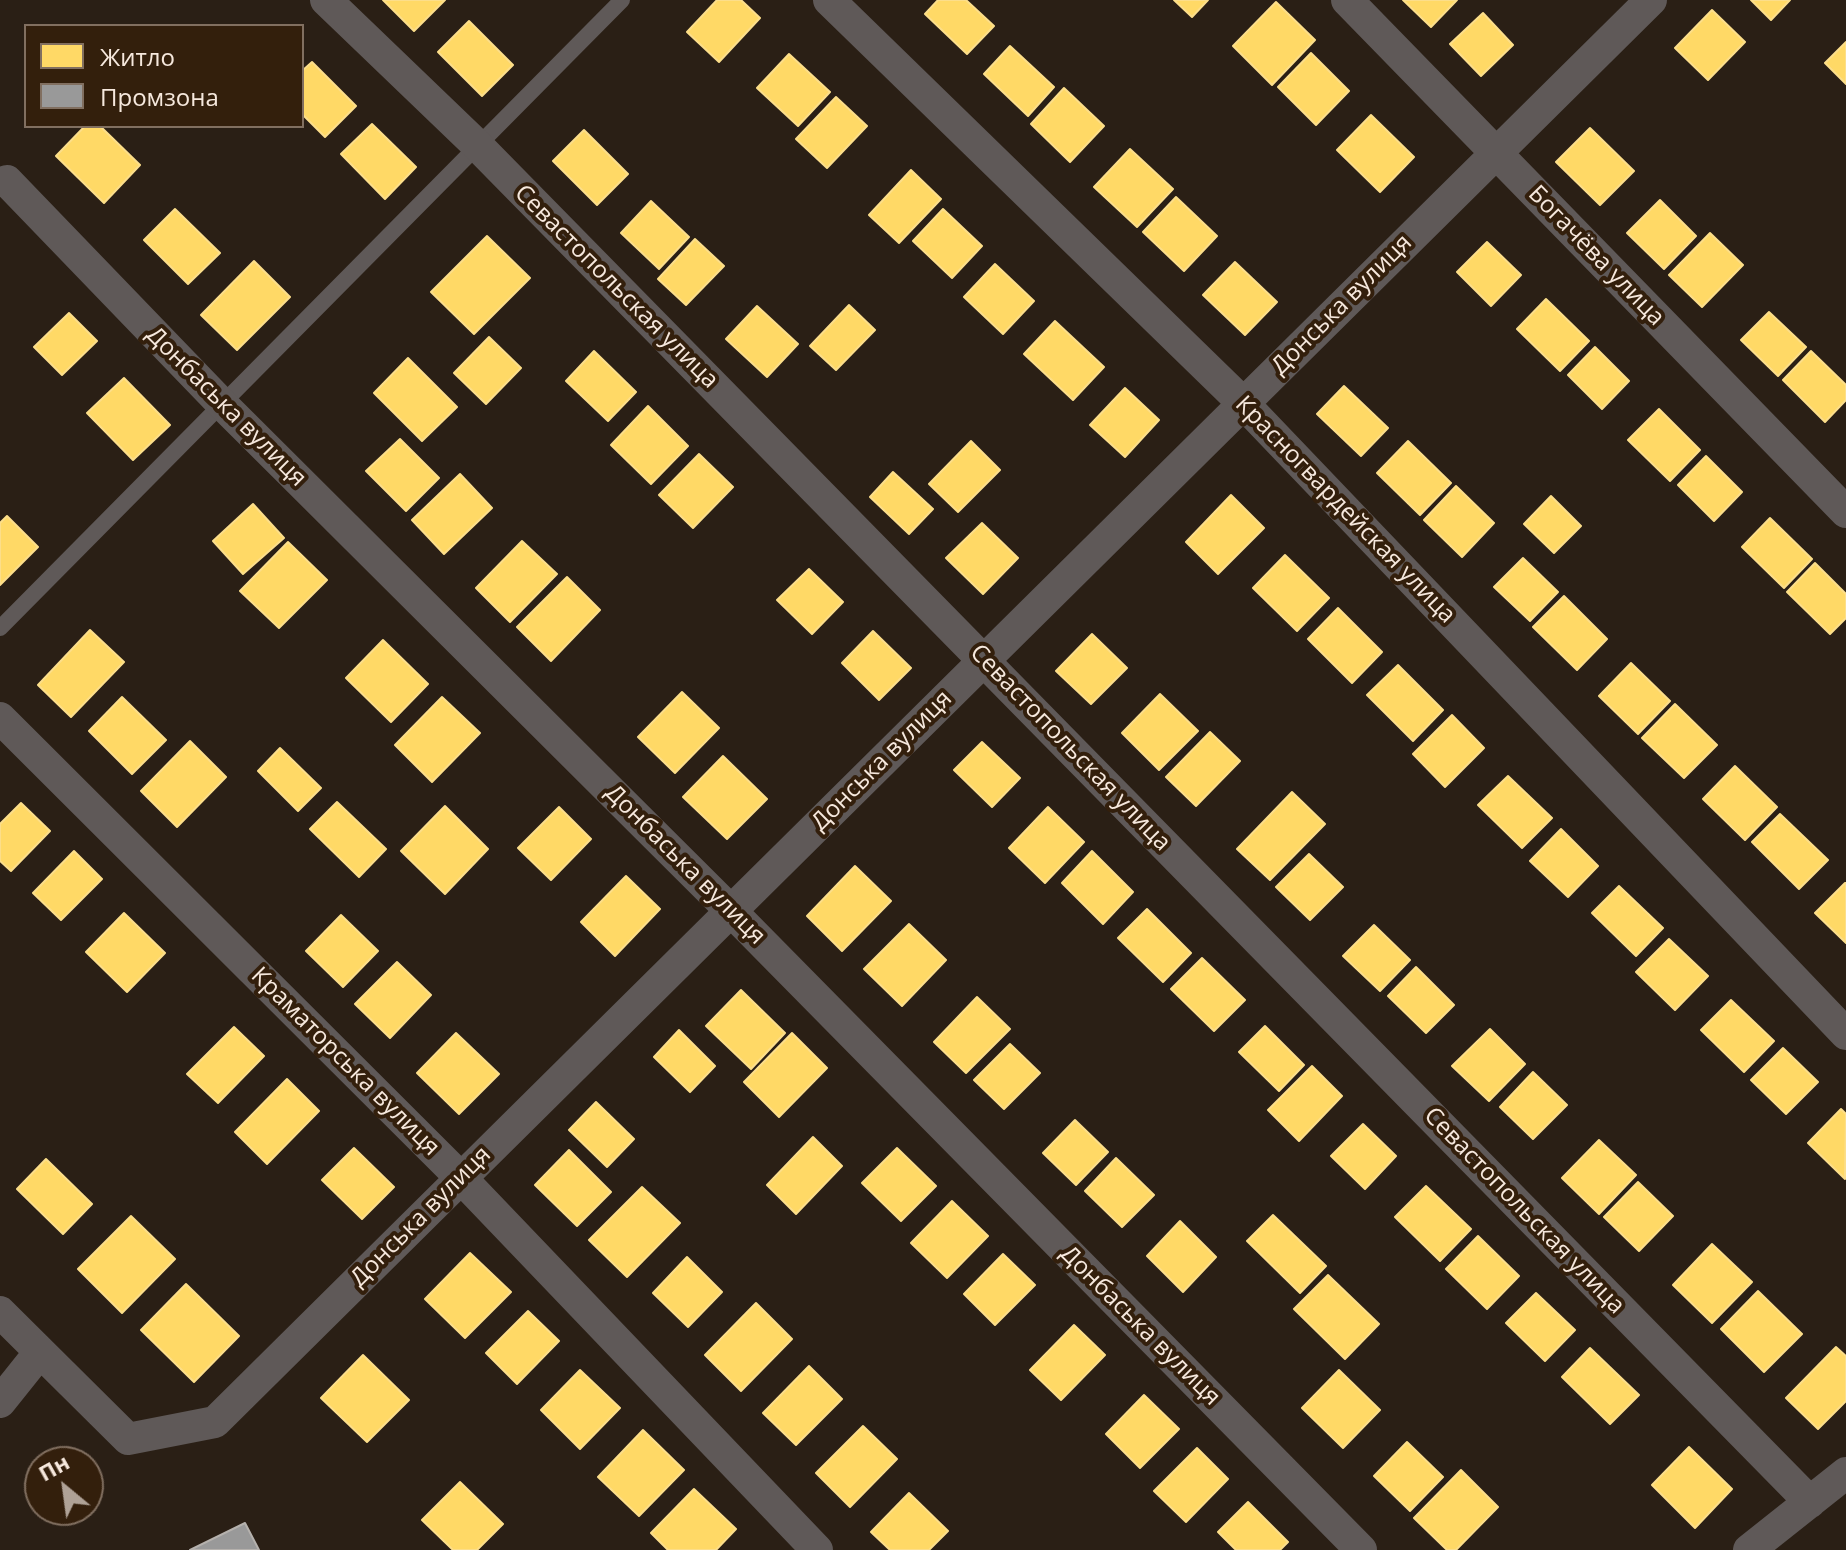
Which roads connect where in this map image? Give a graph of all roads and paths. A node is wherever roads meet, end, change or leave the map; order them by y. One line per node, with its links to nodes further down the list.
1 (326, 0): 6 (street, Севастопольская улица)
2 (622, 0): 6 (lane)
3 (829, 0): 9 (street, Красногвардейская улица)
4 (1347, 0): 7 (street, Богачёва улица)
5 (1651, 0): 7 (street, Донська вулиця)
6 (478, 146): 10 (lane); 13 (street, Севастопольская улица)
7 (1496, 153): 9 (street, Донська вулиця); 11 (street, Богачёва улица)
8 (7, 181): 10 (street, Донбаська вулиця)
9 (1243, 403): 13 (street, Донська вулиця); 16 (street, Красногвардейская улица)
10 (222, 404): 12 (lane); 15 (street, Донбаська вулиця)
11 (1846, 512)
12 (0, 628)
13 (984, 660): 15 (street, Донська вулиця); 22 (street, Севастопольская улица)
14 (0, 718): 17 (street, Краматорська вулиця)
15 (731, 911): 17 (street, Донська вулиця); 24 (street, Донбаська вулиця)
16 (1846, 1034)
17 (461, 1178): 19 (street, Донська вулиця); 23 (street, Краматорська вулиця)
18 (0, 1312): 19 (street)
19 (40, 1352): 20 (street)
20 (0, 1402)
21 (1846, 1473): 22 (street)
22 (1810, 1502): 25 (street)
23 (817, 1550)
24 (1361, 1550)
25 (1749, 1550)

